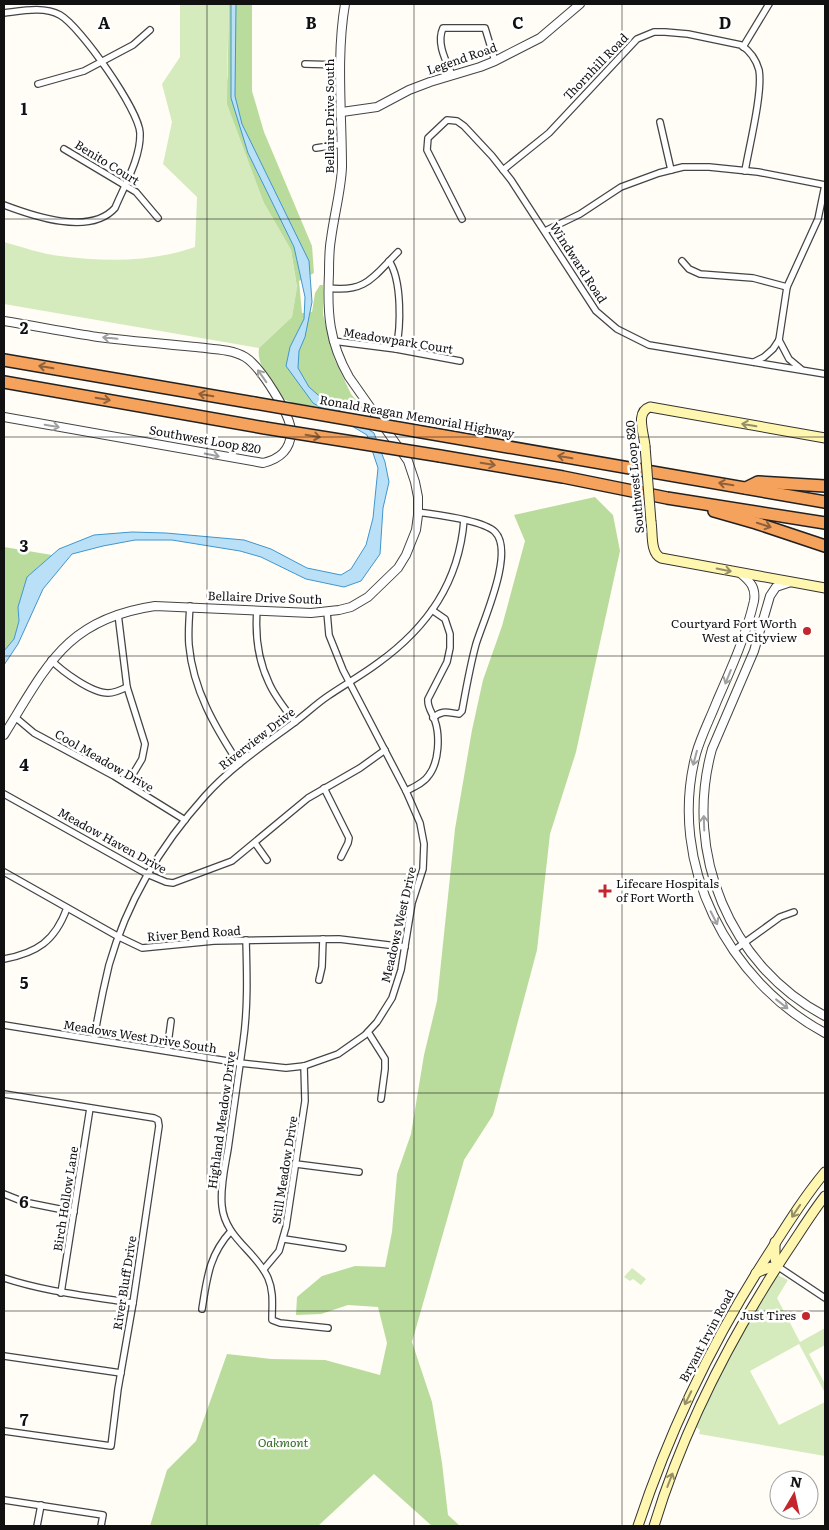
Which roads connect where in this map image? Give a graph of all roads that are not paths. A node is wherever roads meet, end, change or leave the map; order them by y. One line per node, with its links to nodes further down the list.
1 (345, 4): 10 (street, Bellaire Drive South)
2 (580, 4): 7 (street, Legend Road)
3 (769, 4): 6 (street)
4 (4, 12): 8 (street)
5 (150, 30): 8 (street)
6 (743, 47): 18 (street, Thornhill Road); 20 (street)
7 (495, 61): 11 (street, Legend Road); 11 (street)
8 (103, 62): 12 (street); 21 (street)
9 (305, 64): 10 (street)
10 (341, 65): 13 (street, Bellaire Drive South)
11 (452, 75): 13 (street, Legend Road)
12 (38, 84)
13 (342, 112): 15 (street, Bellaire Drive South)
14 (660, 122): 19 (street)
15 (342, 144): 16 (street); 31 (street, Bellaire Drive South)
16 (316, 148)
17 (64, 149): 21 (street, Benito Court)
18 (503, 170): 25 (street, Windward Road); 26 (street, Windward Road)
19 (671, 170): 20 (street); 26 (street)
20 (745, 171): 22 (street)
21 (125, 185): 23 (street); 24 (street, Benito Court)
22 (825, 185): 30 (street)
23 (4, 205)
24 (158, 218)
25 (462, 219)
26 (545, 231): 38 (street, Windward Road)
27 (398, 252): 28 (street)
28 (389, 261): 31 (street); 35 (street)
29 (682, 261): 30 (street)
30 (787, 287): 33 (street)
31 (328, 288): 34 (street, Bellaire Drive South)
32 (4, 321): 42 (street, Southwest Loop 820, one-way to 32)
33 (779, 340): 38 (street); 39 (street)
34 (333, 341): 35 (street, Meadowpark Court); 48 (street, Bellaire Drive South)
35 (396, 349): 37 (street, Meadowpark Court)
36 (4, 360): 45 (highway, Ronald Reagan Memorial Highway, one-way to 36, bridge)
37 (460, 361)
38 (754, 362): 39 (street, Windward Road)
39 (803, 370): 40 (street, Windward Road)
40 (825, 374)
41 (4, 382): 46 (highway, one-way to 46, bridge)
42 (4, 418)
43 (825, 438): 52 (main road, Southwest Loop 820, one-way to 52, bridge)
44 (825, 486): 45 (highway)
45 (746, 488): 47 (highway, Ronald Reagan Memorial Highway)
46 (667, 498): 50 (highway); 51 (highway, one-way to 51)
47 (825, 502)
48 (418, 512): 49 (street); 58 (street, Bellaire Drive South)
49 (464, 520): 57 (street, Riverview Drive); 64 (street)
50 (825, 523)
51 (825, 546)
52 (740, 573): 53 (main road, Southwest Loop 820); 65 (street, one-way to 65)
53 (791, 582): 54 (main road, Southwest Loop 820); 67 (street)
54 (825, 588)
55 (190, 606): 56 (street, Bellaire Drive South); 59 (street, Bellaire Drive South); 70 (street)
56 (257, 610): 58 (street, Bellaire Drive South); 66 (street)
57 (432, 610): 61 (street, Riverview Drive); 64 (street)
58 (327, 612): 61 (street, Meadows West Drive)
59 (118, 614): 60 (street, Bellaire Drive South); 62 (street)
60 (51, 660): 62 (street); 63 (street, Bellaire Drive South)
61 (349, 682): 66 (street, Riverview Drive); 69 (street, Meadows West Drive)
62 (126, 688): 71 (street)
63 (15, 717): 68 (street, Bellaire Drive South); 71 (street, Cool Meadow Drive)
64 (434, 718): 73 (street)
65 (709, 720): 67 (street); 78 (street, one-way to 78)
66 (295, 722): 70 (street, Riverview Drive)
67 (720, 727): 77 (street, one-way to 67)
68 (4, 735)
69 (385, 750): 72 (street, Meadow Haven Drive); 73 (street, Meadows West Drive)
70 (239, 764): 75 (street, Riverview Drive)
71 (127, 784): 75 (street, Cool Meadow Drive)
72 (324, 788): 76 (street, Meadow Haven Drive); 79 (street)
73 (406, 791): 89 (street, Meadows West Drive)
74 (4, 794): 82 (street, Meadow Haven Drive)
75 (185, 820): 82 (street, Riverview Drive)
76 (255, 843): 80 (street); 82 (street, Meadow Haven Drive)
77 (706, 853): 78 (street); 88 (street)
78 (694, 855): 90 (street, one-way to 90)
79 (341, 857)
80 (267, 860)
81 (4, 872): 83 (street, River Bend Road)
82 (148, 874): 85 (street, Riverview Drive)
83 (67, 908): 85 (street, River Bend Road); 91 (street)
84 (794, 912): 88 (street)
85 (119, 937): 87 (street, River Bend Road); 100 (street, Riverview Drive)
86 (323, 939): 87 (street, River Bend Road); 89 (street, River Bend Road); 92 (street)
87 (246, 940): 102 (street, Highland Meadow Drive)
88 (743, 944): 90 (street); 93 (street)
89 (405, 947): 98 (street, Meadows West Drive)
90 (732, 951): 96 (street, one-way to 96)
91 (4, 960)
92 (319, 980)
93 (816, 1012): 94 (street); 96 (street)
94 (825, 1016)
95 (172, 1021): 101 (street)
96 (809, 1024): 99 (street)
97 (4, 1025): 100 (street, Meadows West Drive South)
98 (368, 1032): 103 (street, Meadows West Drive); 105 (street)
99 (825, 1033)
100 (94, 1039): 101 (street, Meadows West Drive South)
101 (167, 1051): 102 (street, Meadows West Drive South)
102 (240, 1063): 103 (street, Meadows West Drive South); 113 (street, Highland Meadow Drive)
103 (304, 1066): 107 (street, Still Meadow Drive)
104 (4, 1094): 106 (street)
105 (381, 1099)
106 (90, 1108): 112 (street, Birch Hollow Lane); 123 (street, River Bluff Drive)
107 (296, 1164): 108 (street); 114 (street, Still Meadow Drive)
108 (360, 1172)
109 (825, 1172): 115 (main road, Bryant Irvin Road, one-way to 115)
110 (4, 1194): 112 (street)
111 (825, 1196): 117 (main road, Bryant Irvin Road)
112 (74, 1212): 121 (street, Birch Hollow Lane)
113 (230, 1231): 118 (street, Highland Meadow Drive); 125 (street)
114 (284, 1239): 116 (street); 118 (street, Still Meadow Drive)
115 (776, 1242): 117 (main road); 119 (main road, Bryant Irvin Road)
116 (343, 1248)
117 (777, 1266): 119 (main road); 122 (street); 124 (main road, Bryant Irvin Road)
118 (264, 1269): 127 (street, Highland Meadow Drive)
119 (755, 1273): 126 (main road, Bryant Irvin Road)
120 (4, 1278): 121 (street)
121 (61, 1293): 123 (street)
122 (825, 1298)
123 (132, 1303): 130 (street, River Bluff Drive)
124 (755, 1303): 126 (main road); 128 (main road, Bryant Irvin Road)
125 (202, 1309)
126 (734, 1309): 128 (main road); 136 (main road, Bryant Irvin Road, one-way to 136)
127 (328, 1328)
128 (738, 1332): 137 (main road, Bryant Irvin Road, one-way to 128)
129 (4, 1356): 130 (street)
130 (121, 1373): 131 (street, River Bluff Drive)
131 (4, 1431)
132 (4, 1500): 133 (street)
133 (41, 1505): 134 (street); 135 (street)
134 (37, 1526)
135 (101, 1526)
136 (638, 1526)
137 (654, 1526)

